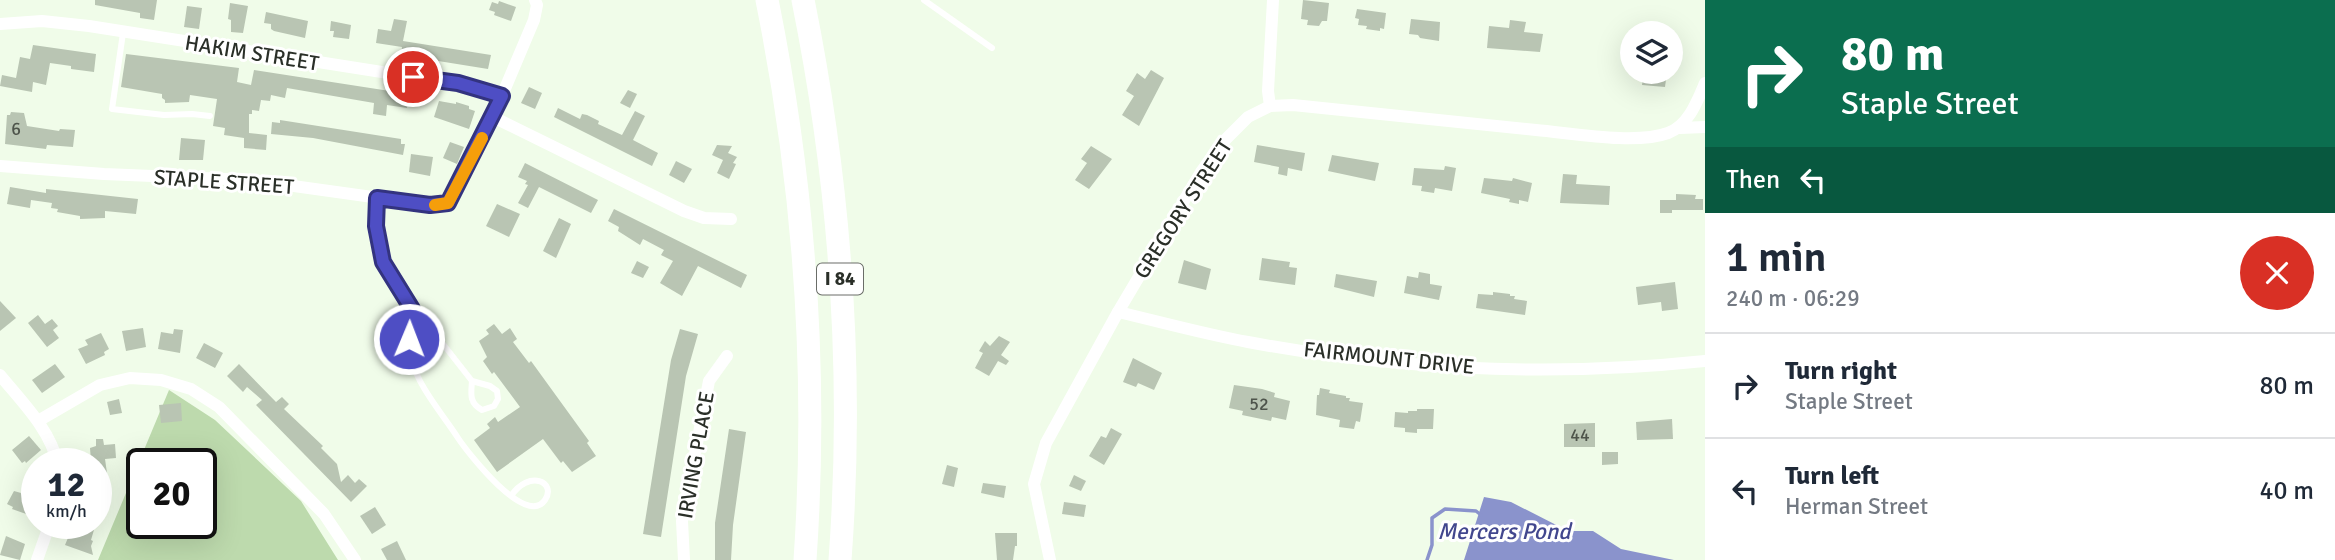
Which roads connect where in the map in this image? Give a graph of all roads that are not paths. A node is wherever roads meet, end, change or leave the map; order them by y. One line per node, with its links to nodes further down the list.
1 (535, 0): 10 (street)
2 (767, 0): 32 (highway, I 84)
3 (803, 0): 33 (highway, I 84)
4 (924, 0): 8 (lane)
5 (1273, 0): 11 (street)
6 (0, 24): 7 (street, HAKIM STREET)
7 (123, 33): 10 (street, HAKIM STREET); 12 (lane)
8 (992, 48)
9 (1705, 83): 15 (street)
10 (502, 96): 13 (street)
11 (1270, 106): 15 (street); 20 (street, GREGORY STREET)
12 (210, 116)
13 (493, 117): 17 (street, STAPLE STREET); 18 (street)
14 (1705, 127): 15 (street)
15 (1680, 128)
16 (0, 166): 17 (street, STAPLE STREET)
17 (377, 198): 19 (lane)
18 (731, 219)
19 (412, 309): 24 (lane); 27 (lane)
20 (1118, 312): 22 (street, FAIRMOUNT DRIVE); 34 (street, GREGORY STREET)
21 (727, 356): 31 (street, IRVING PLACE)
22 (1705, 361)
23 (0, 375): 25 (street)
24 (472, 381): 24 (lane)
25 (38, 421): 26 (street); 30 (street)
26 (55, 448)
27 (511, 496): 27 (lane)
28 (44, 539): 29 (street)
29 (37, 560)
30 (355, 560)
31 (684, 560)
32 (805, 560)
33 (840, 560)
34 (1050, 560)

